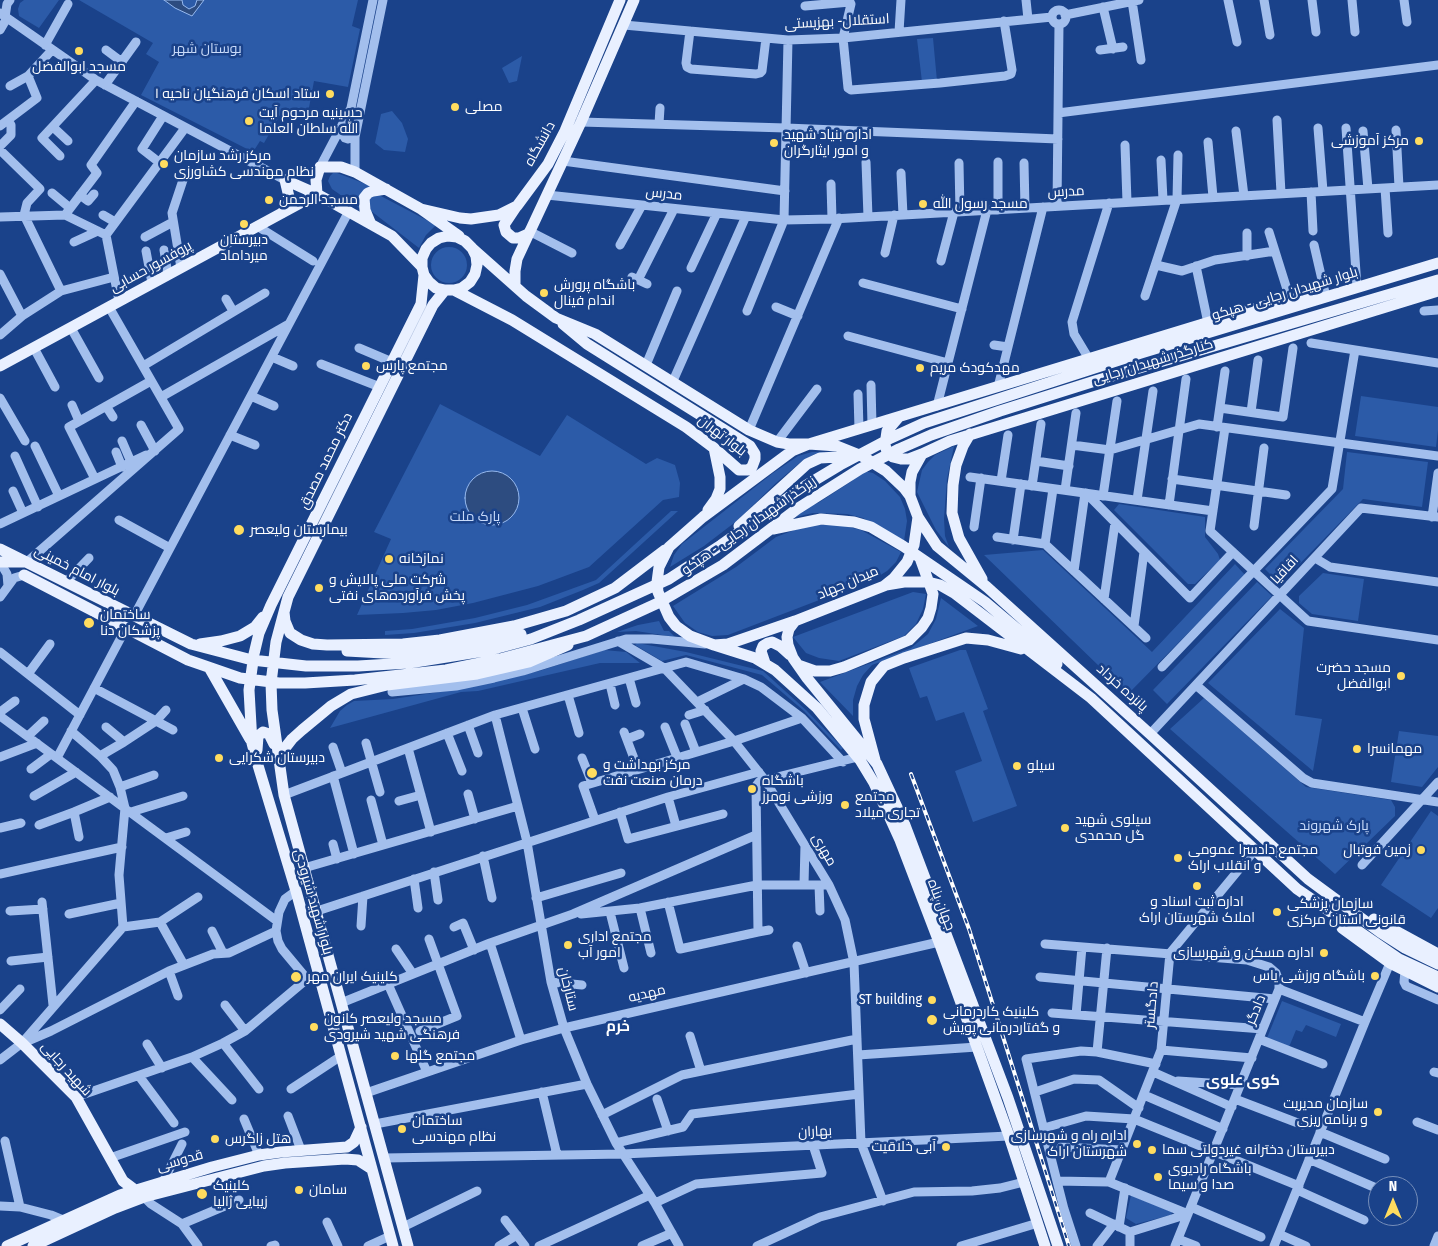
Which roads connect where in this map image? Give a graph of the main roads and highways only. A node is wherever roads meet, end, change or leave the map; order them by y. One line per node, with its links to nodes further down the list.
1 (620, 0): 5 (main road, دانشگاه)
2 (634, 0): 9 (main road, دانشگاه)
3 (386, 189): 4 (main road); 6 (main road); 8 (main road)
4 (316, 194): 7 (main road, پروفسور حسابی); 7 (main road); 8 (main road)
5 (517, 206): 6 (main road); 9 (main road, دانشگاه)
6 (421, 209): 10 (main road, بلوار تهران)
7 (282, 213): 22 (main road, پروفسور حسابی)
8 (370, 222): 12 (main road)
9 (529, 233): 14 (main road, دانشگاه)
10 (469, 244): 12 (main road); 14 (main road, بلوار تهران); 15 (main road)
11 (1438, 263): 17 (main road, بلوار شهیدان رجایی - هپکو)
12 (423, 271): 15 (main road); 18 (main road, دکتر محمد مصدق)
13 (1438, 280): 32 (main road, زیرگذر شهیدان رجایی - هپکو)
14 (516, 286): 19 (main road, بلوار تهران)
15 (449, 290): 18 (main road, دکتر محمد مصدق); 26 (main road, بلوار تهران)
16 (1438, 290): 24 (main road, کنارگذر شهیدان رجایی)
17 (1326, 297): 20 (main road, کنارگذر شهیدان رجایی); 21 (main road, بلوار شهیدان رجایی - هپکو)
18 (426, 307): 42 (main road, دکتر محمد مصدق); 43 (main road, دکتر محمد مصدق)
19 (556, 318): 25 (main road, بلوار تهران); 26 (main road, بلوار تهران)
20 (1159, 338): 21 (main road); 23 (main road, کنارگذر شهیدان رجایی)
21 (1141, 354): 33 (main road, زیرگذر شهیدان رجایی - هپکو)
22 (0, 366)
23 (900, 417): 25 (main road, کنارگذر شهیدان رجایی); 28 (main road, کنارگذر شهیدان رجایی)
24 (970, 434): 28 (main road, کنارگذر شهیدان رجایی); 41 (main road)
25 (809, 444): 27 (main road, میدان جهاد); 30 (main road)
26 (714, 448): 30 (main road)
27 (841, 452): 29 (main road, میدان جهاد); 33 (main road)
28 (922, 454): 29 (main road)
29 (910, 496): 31 (main road, میدان جهاد)
30 (703, 517): 34 (main road)
31 (918, 517): 40 (main road, میدان جهاد); 41 (main road, پانزده خرداد)
32 (769, 530): 36 (main road); 46 (main road, زیرگذر شهیدان رجایی - هپکو)
33 (721, 546): 44 (main road, زیرگذر شهیدان رجایی - هپکو)
34 (669, 547): 48 (main road); 49 (main road)
35 (0, 549): 38 (main road, بلوار امام خمینی)
36 (920, 558): 52 (main road); 58 (main road)
37 (0, 562): 38 (main road)
38 (27, 562): 47 (main road, بلوار امام خمینی)
39 (24, 575): 55 (main road, بلوار امام خمینی)
40 (884, 586): 45 (main road, میدان جهاد); 50 (main road, پانزده خرداد)
41 (987, 587): 63 (main road, پانزده خرداد)
42 (271, 605): 43 (main road); 47 (main road); 51 (main road, دکتر محمد مصدق)
43 (284, 610): 48 (main road); 53 (main road, دکتر محمد مصدق)
44 (579, 620): 48 (main road); 53 (main road, زیرگذر شهیدان رجایی - هپکو)
45 (795, 622): 49 (main road, میدان جهاد); 52 (main road, جهان پناه)
46 (586, 636): 57 (main road, زیرگذر شهیدان رجایی - هپکو); 60 (main road)
47 (191, 644): 51 (main road, بلوار امام خمینی)
48 (326, 645)
49 (714, 646): 54 (main road, جهان پناه)
50 (1029, 651): 58 (main road, پانزده خرداد); 62 (main road)
51 (252, 660): 53 (main road, زیرگذر شهیدان رجایی - هپکو); 56 (main road, دکتر محمد مصدق)
52 (795, 661): 54 (main road); 62 (main road, جهان پناه)
53 (272, 663): 57 (main road, دکتر محمد مصدق)
54 (765, 663): 81 (main road, جهان پناه)
55 (210, 669): 56 (main road, بلوار امام خمینی); 59 (main road)
56 (249, 680): 57 (main road, زیرگذر شهیدان رجایی - هپکو); 59 (main road, بلوار شهید شیرودی)
57 (271, 683): 60 (main road, بلوار شهید شیرودی)
58 (1091, 698): 64 (main road, پانزده خرداد)
59 (252, 743): 61 (main road, بلوار شهید شیرودی)
60 (278, 757): 61 (main road); 80 (main road, بلوار شهید شیرودی)
61 (256, 762): 70 (main road, بلوار شهید شیرودی)
62 (877, 764): 82 (main road, جهان پناه)
63 (1308, 879): 65 (main road, پانزده خرداد); 66 (main road, پانزده خرداد)
64 (1297, 889): 67 (main road, پانزده خرداد); 68 (main road, پانزده خرداد)
65 (1438, 954)
66 (1438, 964)
67 (1438, 977)
68 (1438, 987)
69 (0, 1024): 74 (main road, شهید رجایی)
70 (360, 1127): 71 (main road); 73 (main road, بلوار شهید شیرودی)
71 (347, 1147): 72 (main road); 75 (main road, قدوسی)
72 (345, 1159): 73 (main road, قدوسی); 75 (main road, قدوسی)
73 (372, 1169): 77 (main road, بلوار شهید شیرودی)
74 (122, 1181): 75 (main road, شهید رجایی); 76 (main road)
75 (140, 1193): 76 (main road, قدوسی); 79 (main road, قدوسی)
76 (120, 1195): 78 (main road, قدوسی)
77 (392, 1241)
78 (6, 1246)
79 (33, 1246)
80 (408, 1246)
81 (1045, 1246)
82 (1058, 1246)

